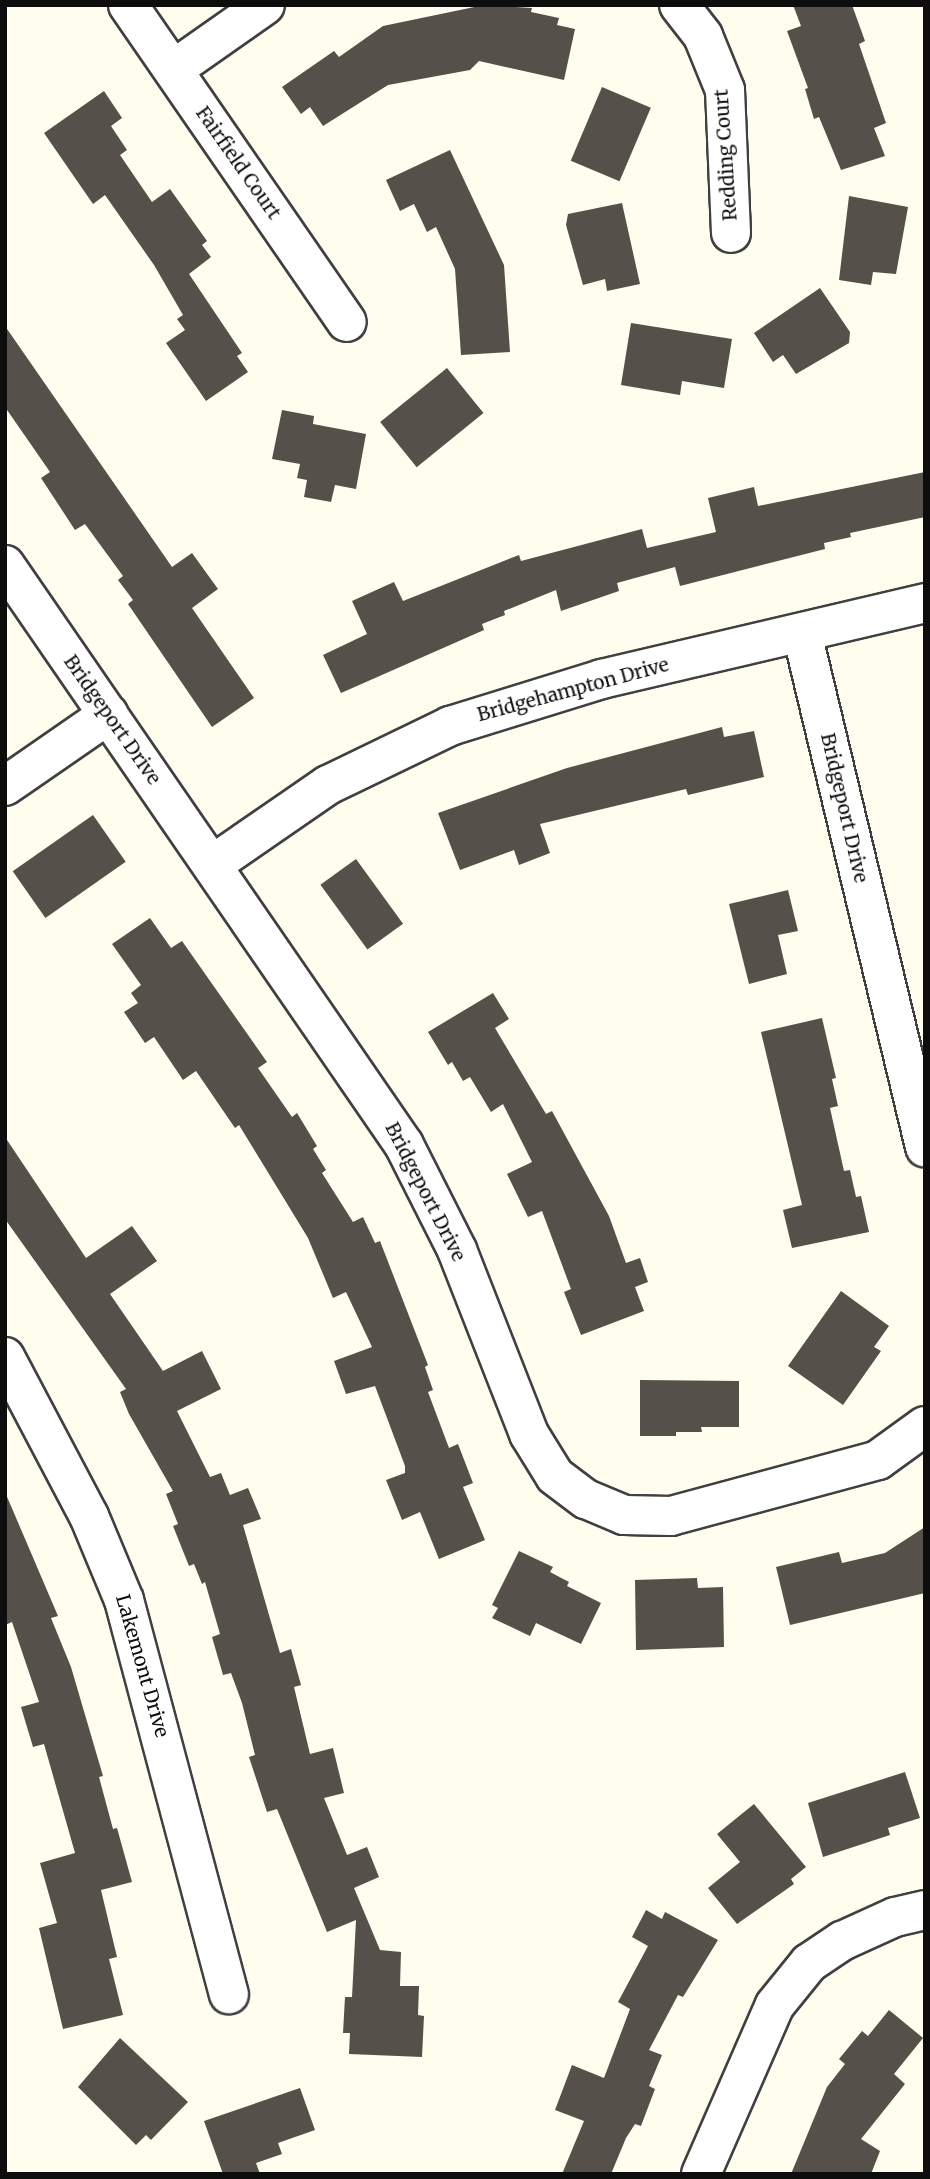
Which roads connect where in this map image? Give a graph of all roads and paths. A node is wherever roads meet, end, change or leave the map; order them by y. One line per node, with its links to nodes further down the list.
1 (128, 5): 4 (street, Fairfield Court)
2 (265, 5): 4 (street)
3 (678, 5): 5 (street, Redding Court)
4 (174, 69): 6 (street, Fairfield Court)
5 (731, 233)
6 (347, 322)
7 (5, 565): 10 (street, Bridgeport Drive)
8 (925, 603): 9 (street, Bridgehampton Drive)
9 (802, 633): 12 (street, Bridgehampton Drive); 13 (street, Bridgeport Drive)
10 (108, 714): 11 (street); 12 (street, Bridgeport Drive)
11 (5, 786)
12 (212, 865): 15 (street, Bridgeport Drive)
13 (925, 1146)
14 (5, 1357): 17 (street, Lakemont Drive)
15 (925, 1426)
16 (925, 1910): 18 (street)
17 (229, 1994)
18 (701, 2174)

